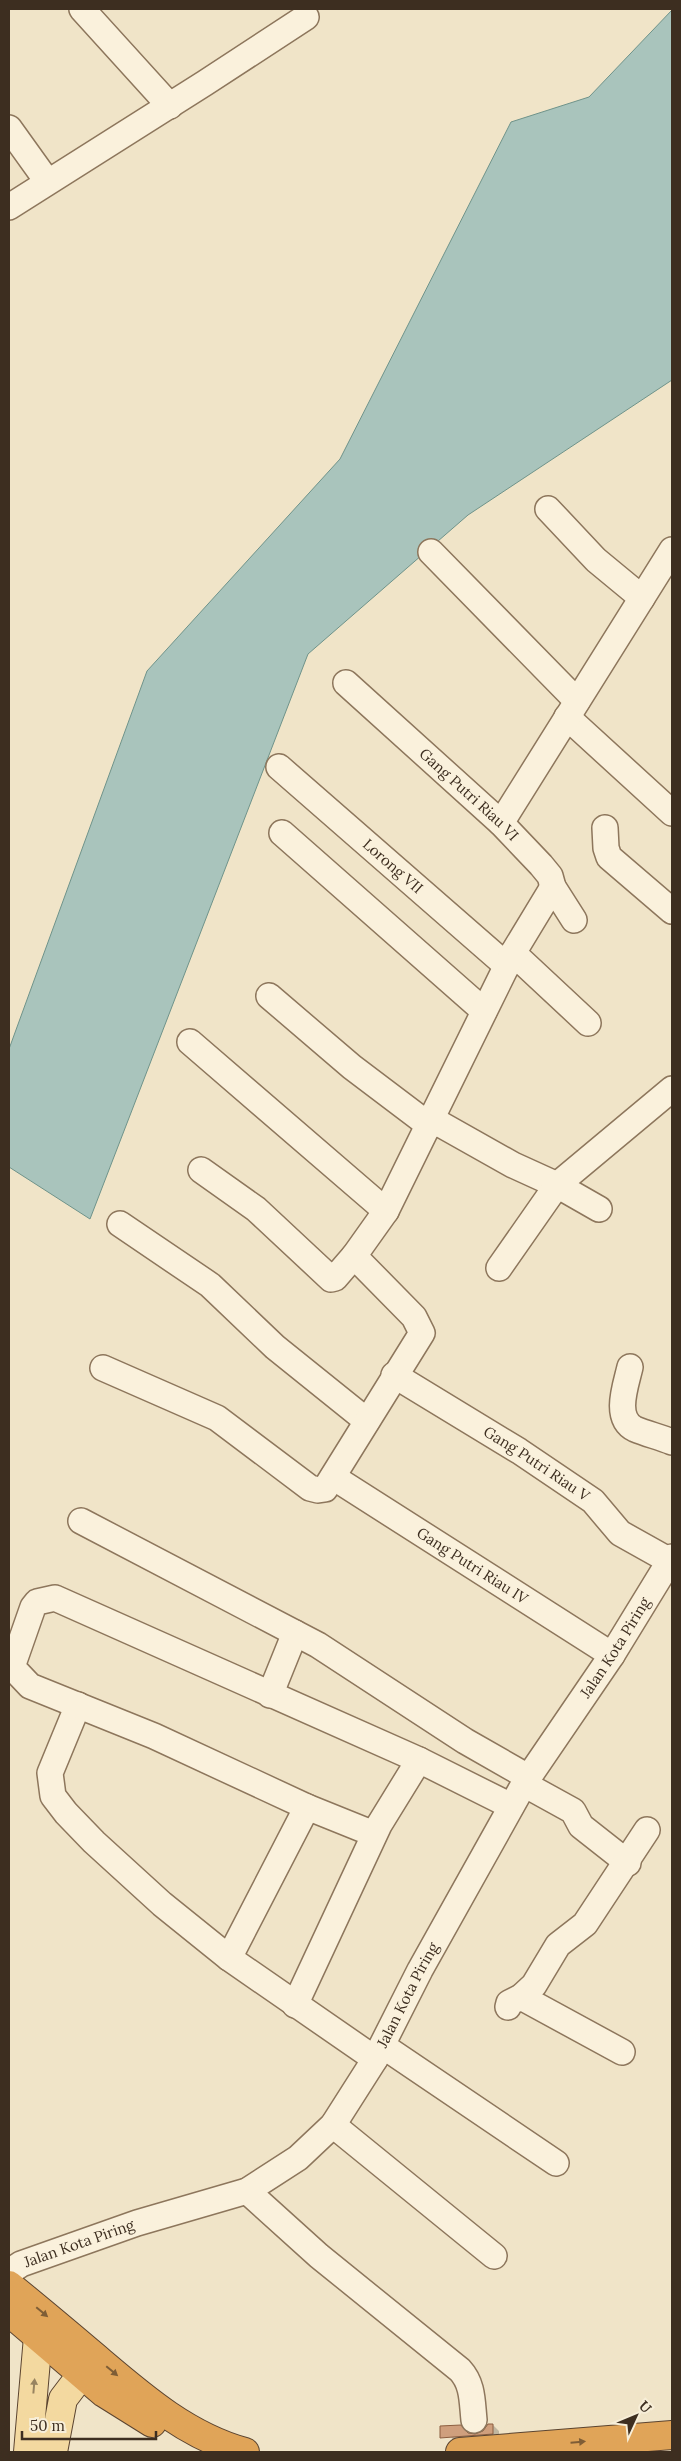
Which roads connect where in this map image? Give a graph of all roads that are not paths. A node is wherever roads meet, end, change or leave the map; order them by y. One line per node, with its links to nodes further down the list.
1 (82, 9): 3 (street)
2 (306, 17): 3 (street)
3 (170, 106): 5 (street)
4 (9, 128): 5 (street)
5 (47, 181): 6 (street)
6 (9, 207)
7 (548, 508): 10 (street)
8 (431, 552): 12 (street)
9 (668, 566): 10 (street)
10 (642, 598): 12 (street)
11 (346, 683): 15 (street, Gang Putri Riau VI)
12 (572, 709): 14 (street); 15 (street)
13 (279, 767): 21 (street, Lorong VII)
14 (672, 813)
15 (501, 823): 18 (street, Gang Putri Riau VI)
16 (605, 828): 19 (street)
17 (282, 833): 23 (street)
18 (553, 887): 20 (street, Gang Putri Riau VI); 21 (street)
19 (672, 911)
20 (574, 920)
21 (510, 959): 23 (street); 24 (street, Lorong VII)
22 (270, 996): 27 (street)
23 (484, 1011): 27 (street)
24 (588, 1023)
25 (190, 1042): 31 (street)
26 (672, 1089): 29 (street)
27 (431, 1123): 29 (street); 31 (street)
28 (201, 1170): 33 (street)
29 (557, 1185): 30 (street); 34 (street)
30 (599, 1209)
31 (386, 1211): 33 (street)
32 (120, 1224): 38 (street)
33 (354, 1256): 37 (street)
34 (499, 1268)
35 (630, 1367): 39 (street)
36 (103, 1368): 40 (street)
37 (394, 1375): 38 (street); 42 (street, Gang Putri Riau V)
38 (367, 1421): 40 (street)
39 (672, 1442)
40 (333, 1477): 44 (street, Gang Putri Riau IV)
41 (82, 1521): 43 (street)
42 (671, 1559): 44 (street, Jalan Kota Piring)
43 (295, 1633): 45 (street); 48 (street)
44 (612, 1655): 48 (street, Jalan Kota Piring)
45 (270, 1695): 46 (street); 47 (street)
46 (78, 1705): 50 (street); 54 (street)
47 (419, 1760): 49 (street); 52 (street)
48 (526, 1781): 49 (street, Jalan Kota Piring); 53 (street)
49 (511, 1806): 56 (street, Jalan Kota Piring)
50 (307, 1807): 52 (street); 54 (street)
51 (647, 1830): 53 (street)
52 (374, 1834): 55 (street)
53 (628, 1863): 57 (street)
54 (229, 1958): 55 (street)
55 (295, 2005): 56 (street)
56 (379, 2052): 58 (street, Jalan Kota Piring); 59 (street)
57 (622, 2052)
58 (332, 2124): 60 (street, Jalan Kota Piring); 61 (street)
59 (556, 2163)
60 (247, 2191): 62 (street, Jalan Kota Piring); 68 (street)
61 (494, 2256)
62 (9, 2272)
63 (9, 2285): 66 (highway, one-way to 66)
64 (9, 2312): 65 (highway)
65 (38, 2337): 66 (highway); 70 (main road, one-way to 65)
66 (68, 2347): 67 (highway); 73 (highway, one-way to 73)
67 (82, 2374): 71 (main road); 72 (highway)
68 (474, 2420)
69 (672, 2435): 74 (highway, one-way to 69)
70 (28, 2452)
71 (53, 2452)
72 (200, 2452)
73 (245, 2452)
74 (460, 2452)

